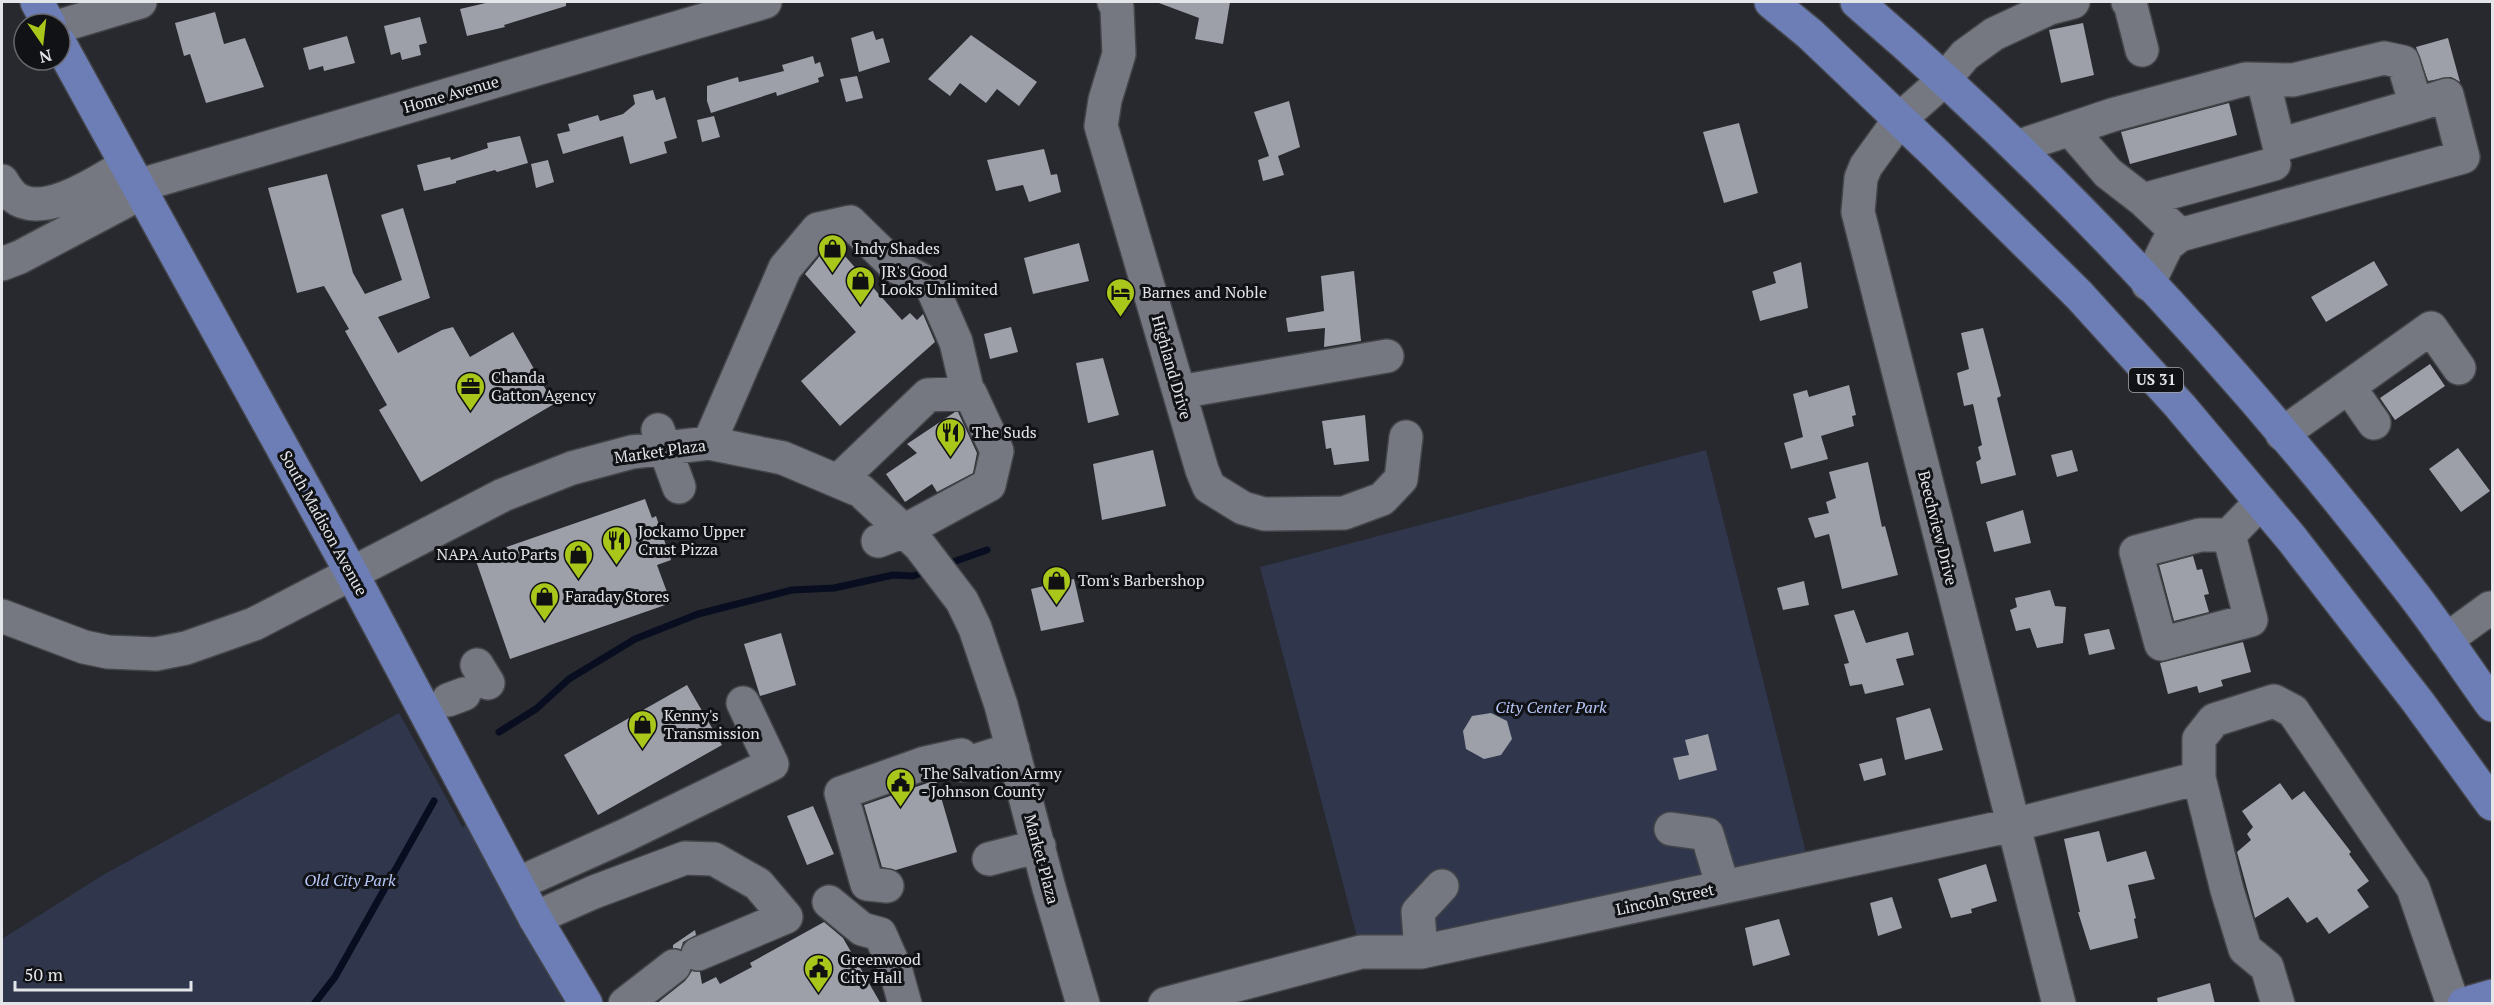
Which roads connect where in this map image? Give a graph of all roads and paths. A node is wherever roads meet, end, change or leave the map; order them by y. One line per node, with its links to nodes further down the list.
1 (140, 2): 8 (street)
2 (765, 2): 19 (street, Home Avenue)
3 (1114, 2): 28 (street, Highland Drive)
4 (1771, 2): 14 (main road, US 31)
5 (1857, 2): 11 (main road)
6 (2073, 2): 11 (street, Beechview Drive)
7 (2128, 2): 9 (street)
8 (72, 22)
9 (2142, 50)
10 (72, 66): 19 (main road, South Madison Avenue)
11 (1944, 80): 14 (street, Beechview Drive); 16 (main road)
12 (2263, 80): 13 (street); 15 (street); 17 (street)
13 (2416, 105): 17 (street); 21 (street)
14 (1900, 119): 35 (main road, US 31); 47 (street, Beechview Drive)
15 (2070, 129): 16 (street); 20 (street)
16 (2016, 147): 24 (main road)
17 (2277, 154): 20 (street); 21 (street)
18 (2, 181): 19 (street)
19 (135, 181): 23 (street); 38 (main road, South Madison Avenue)
20 (2143, 200): 22 (street)
21 (2271, 210): 22 (street)
22 (2180, 235): 24 (street)
23 (2, 264)
24 (2148, 284): 31 (main road)
25 (1387, 356): 28 (street)
26 (2459, 368): 27 (street)
27 (2349, 387): 30 (street); 31 (street)
28 (1179, 392): 32 (street, Highland Drive)
29 (968, 393): 33 (street); 34 (street); 37 (street)
30 (2374, 423)
31 (2282, 434): 41 (main road)
32 (1406, 437)
33 (710, 443): 34 (street, Market Plaza); 38 (street, Market Plaza)
34 (838, 481): 37 (street, Market Plaza)
35 (2261, 502): 36 (street); 46 (main road, US 31)
36 (2229, 535)
37 (891, 536): 44 (street, Market Plaza)
38 (352, 574): 40 (street, Market Plaza); 51 (main road, South Madison Avenue)
39 (2493, 612): 41 (street)
40 (2, 616)
41 (2446, 640): 43 (main road)
42 (743, 703): 51 (street)
43 (2492, 703)
44 (1013, 749): 49 (street, Market Plaza); 52 (street)
45 (2199, 778): 47 (street, Lincoln Street); 65 (street); 66 (street)
46 (2493, 804)
47 (2013, 825): 54 (street, Lincoln Street); 64 (street, Beechview Drive)
48 (1671, 829): 54 (street)
49 (1039, 846): 50 (street); 62 (street, Market Plaza)
50 (989, 859)
51 (517, 884): 56 (main road, South Madison Avenue)
52 (886, 886)
53 (1442, 886): 57 (street)
54 (1723, 887): 57 (street, Lincoln Street)
55 (829, 902): 61 (street)
56 (535, 918): 59 (main road, South Madison Avenue); 60 (street)
57 (1420, 952): 63 (street, Lincoln Street)
58 (2493, 996): 67 (main road)
59 (586, 1004)
60 (625, 1004)
61 (905, 1004)
62 (1083, 1004)
63 (1165, 1004)
64 (2059, 1004)
65 (2278, 1004)
66 (2453, 1004)
67 (2464, 1004)

